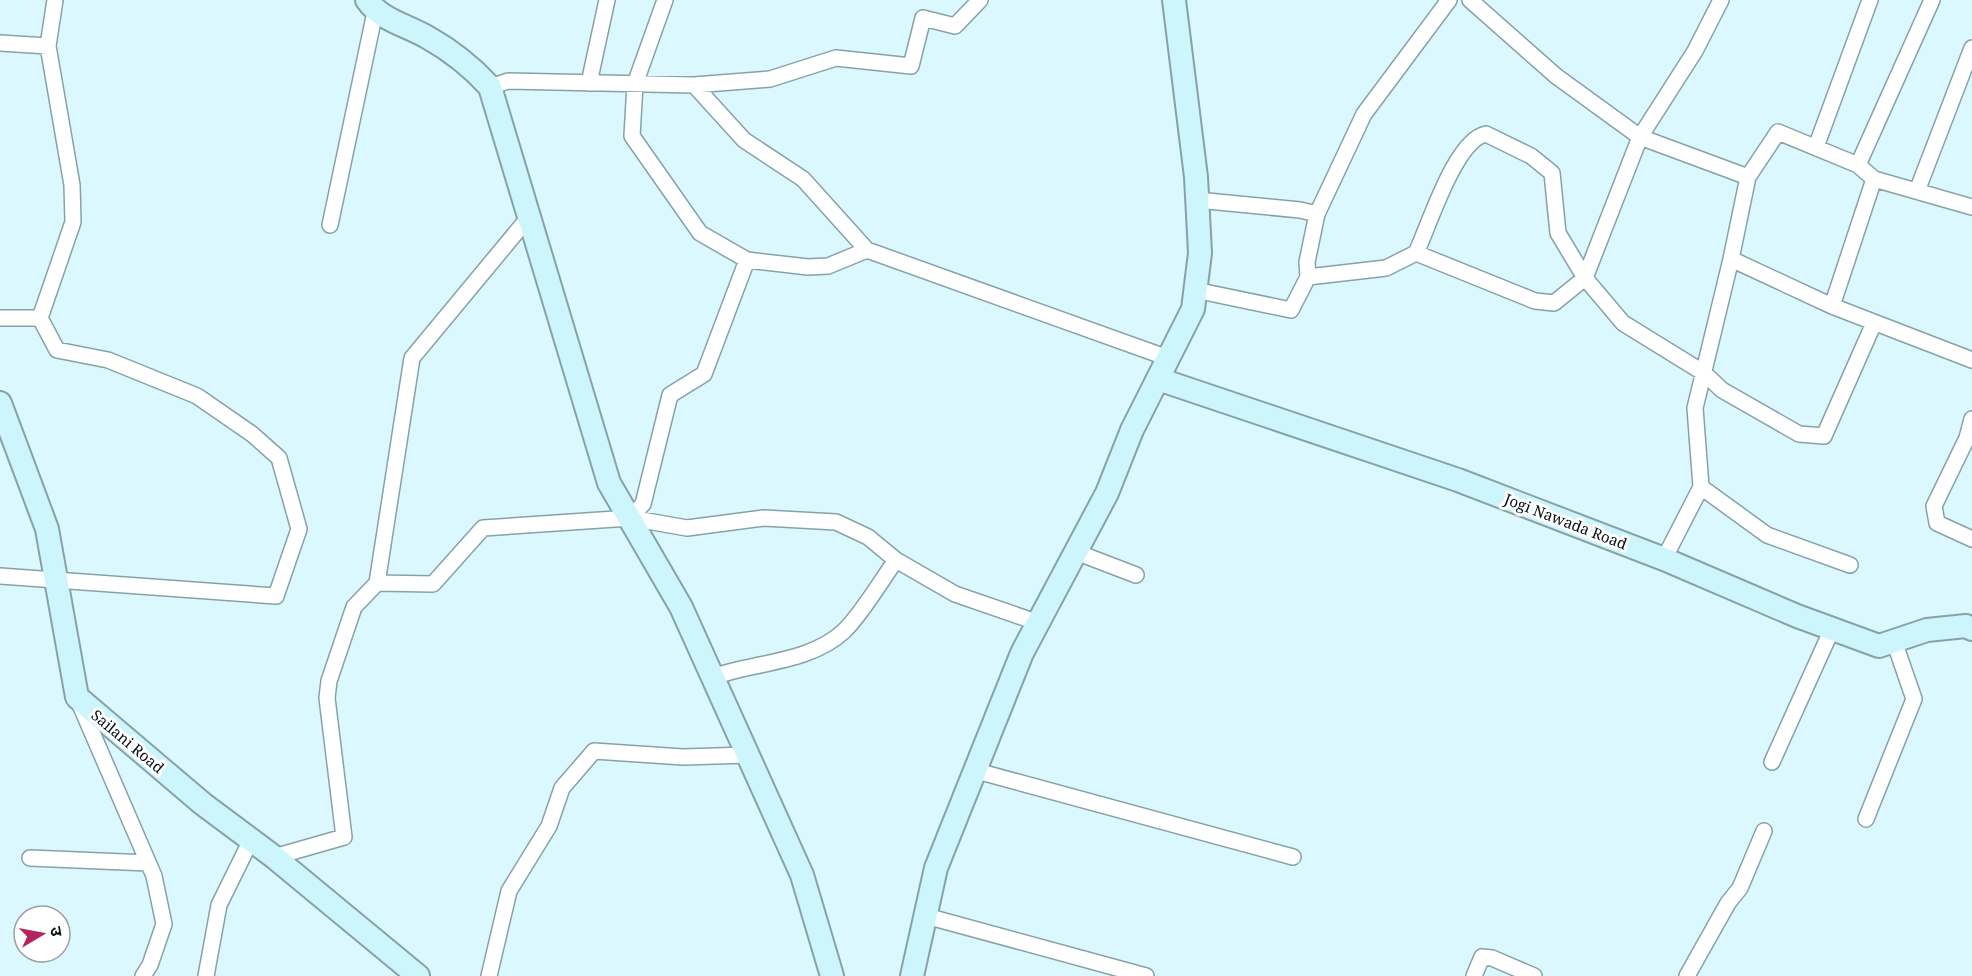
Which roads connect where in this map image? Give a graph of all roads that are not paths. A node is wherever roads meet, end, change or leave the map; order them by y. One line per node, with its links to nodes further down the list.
1 (55, 0): 13 (street)
2 (607, 0): 15 (street)
3 (665, 0): 16 (street)
4 (980, 0): 17 (street)
5 (1449, 0): 27 (street)
6 (1470, 0): 19 (street)
7 (1721, 0): 19 (street)
8 (1870, 0): 20 (street)
9 (1932, 0): 21 (street)
10 (1170, 1): 25 (street)
11 (371, 6): 18 (street); 29 (street)
12 (0, 43): 13 (street)
13 (48, 46): 39 (street)
14 (1972, 48): 24 (street)
15 (589, 83): 16 (street); 18 (street)
16 (635, 84): 17 (street); 33 (street)
17 (694, 85): 30 (street)
18 (490, 87): 28 (street)
19 (1640, 136): 22 (street); 35 (street)
20 (1816, 147): 21 (street); 22 (street)
21 (1858, 165): 23 (street)
22 (1748, 177): 32 (street)
23 (1874, 179): 24 (street); 37 (street)
24 (1917, 191): 26 (street)
25 (1197, 200): 27 (street); 36 (street)
26 (1972, 207)
27 (1317, 214): 34 (street)
28 (529, 217): 48 (street); 57 (street)
29 (330, 225)
30 (867, 250): 33 (street); 41 (street)
31 (1416, 253): 34 (street); 35 (street); 35 (street)
32 (1731, 259): 37 (street); 43 (street)
33 (747, 260): 48 (street)
34 (1308, 277): 36 (street)
35 (1585, 278): 43 (street)
36 (1195, 290): 41 (street)
37 (1832, 306): 40 (street)
38 (0, 318): 39 (street)
39 (40, 318): 56 (street)
40 (1874, 323): 42 (street); 43 (street)
41 (1168, 358): 44 (street)
42 (1972, 360)
43 (1704, 373): 47 (street)
44 (1158, 379): 50 (street); 51 (street, Jogi Nawada Road)
45 (0, 403): 56 (street)
46 (1972, 419): 49 (street)
47 (1701, 487): 51 (street); 53 (street)
48 (630, 518): 52 (street); 57 (street); 62 (street)
49 (1972, 538)
50 (1076, 552): 54 (street); 58 (street)
51 (1664, 559): 59 (street, Jogi Nawada Road)
52 (896, 560): 58 (street); 62 (street)
53 (1850, 565)
54 (1136, 575)
55 (0, 576): 56 (street)
56 (56, 581): 63 (street)
57 (377, 583): 70 (street)
58 (1039, 623): 66 (street)
59 (1832, 629): 61 (street, Jogi Nawada Road); 65 (street)
60 (1972, 629): 61 (street, Jogi Nawada Road)
61 (1894, 641): 67 (street)
62 (713, 677): 64 (street)
63 (77, 697): 69 (street, Sailani Road); 73 (street)
64 (748, 754): 78 (street); 79 (street)
65 (1772, 762)
66 (977, 771): 71 (street); 74 (street)
67 (1866, 819)
68 (1764, 831): 84 (street)
69 (251, 840): 70 (street, Sailani Road); 76 (street)
70 (274, 857): 77 (street, Sailani Road)
71 (1293, 857)
72 (30, 858): 73 (street)
73 (148, 863): 75 (street)
74 (926, 916): 80 (street); 81 (street)
75 (143, 976)
76 (206, 976)
77 (418, 976)
78 (489, 976)
79 (832, 976)
80 (912, 976)
81 (1146, 976)
82 (1474, 976): 83 (street)
83 (1534, 976)
84 (1688, 976)

